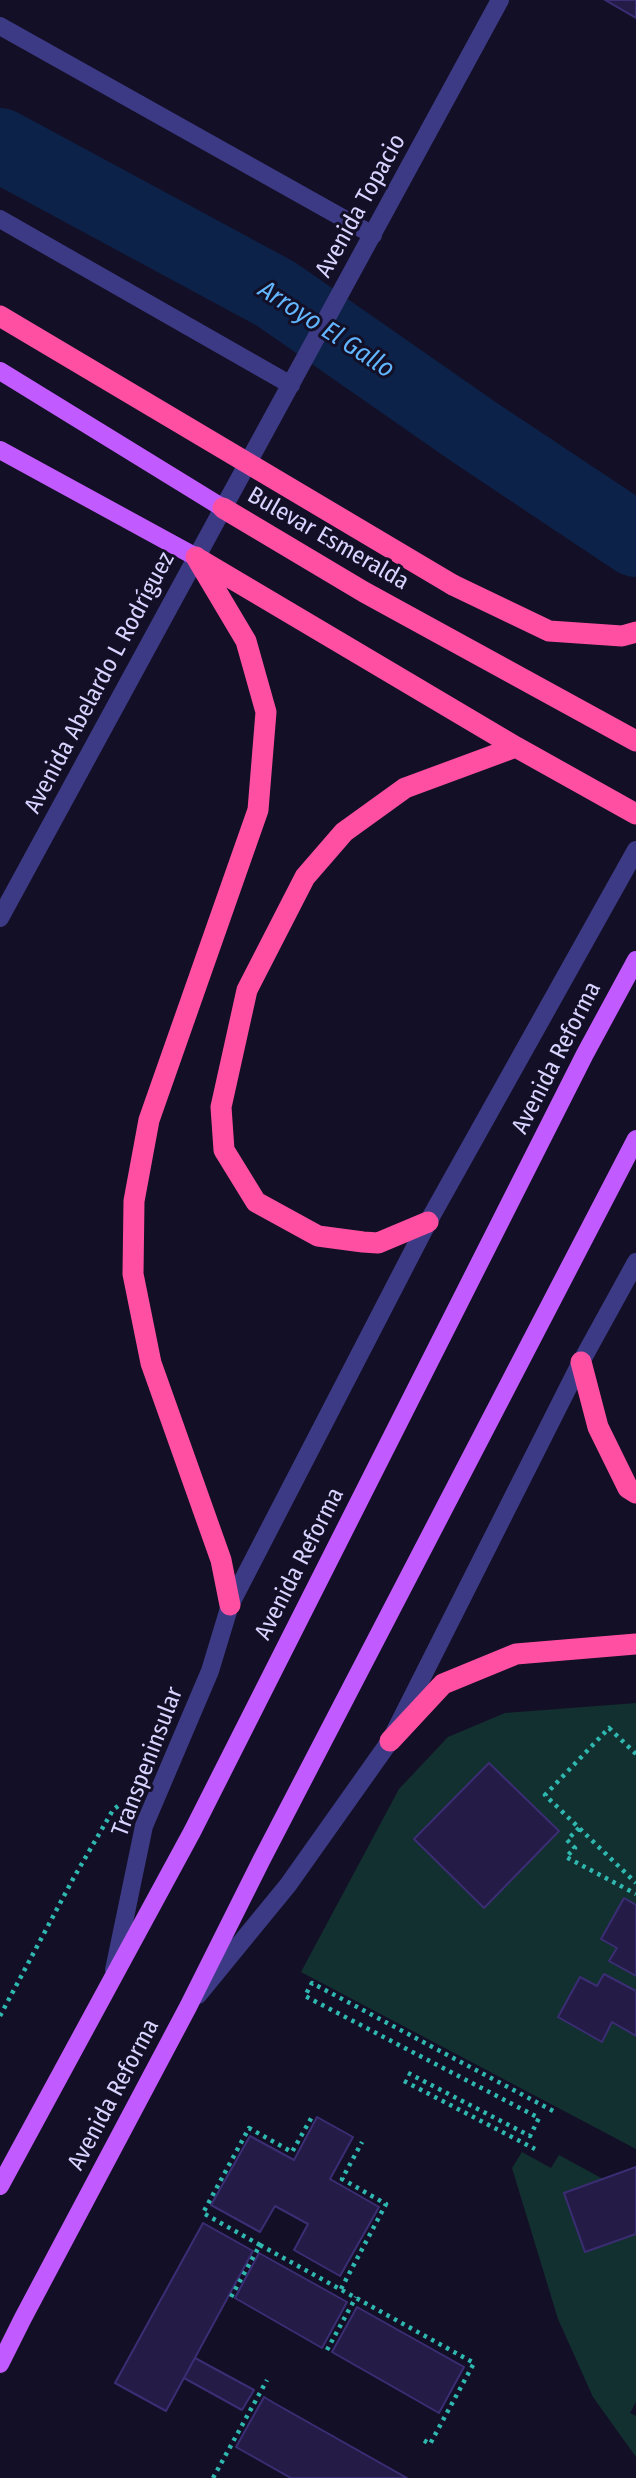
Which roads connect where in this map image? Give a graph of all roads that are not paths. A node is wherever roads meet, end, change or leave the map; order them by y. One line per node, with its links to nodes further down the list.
1 (500, 0): 4 (street, Avenida Topacio)
2 (0, 26): 4 (street)
3 (0, 219): 7 (street)
4 (372, 237): 7 (street, Avenida Topacio)
5 (0, 316): 11 (highway, bridge)
6 (0, 371): 9 (main road, Bulevar Esmeralda)
7 (292, 384): 9 (street, Avenida Topacio)
8 (0, 450): 10 (main road)
9 (223, 508): 10 (street, Avenida Abelardo L Rodríguez); 12 (highway, Bulevar Esmeralda)
10 (196, 557): 13 (highway); 16 (street, Avenida Abelardo L Rodríguez); 23 (highway)
11 (636, 632)
12 (636, 741)
13 (516, 747): 14 (highway); 19 (highway)
14 (636, 814)
15 (636, 850): 19 (street, Transpeninsular)
16 (0, 918)
17 (636, 960): 26 (main road, Avenida Reforma)
18 (636, 1139): 27 (main road, Avenida Reforma)
19 (428, 1222): 23 (street, Transpeninsular)
20 (636, 1262): 21 (street)
21 (581, 1362): 22 (highway); 25 (street)
22 (636, 1493)
23 (230, 1605): 26 (street, Transpeninsular)
24 (636, 1644): 25 (highway)
25 (390, 1741): 27 (street)
26 (112, 1980): 28 (main road, Avenida Reforma)
27 (188, 2007): 29 (main road, Avenida Reforma)
28 (0, 2186)
29 (0, 2364)

